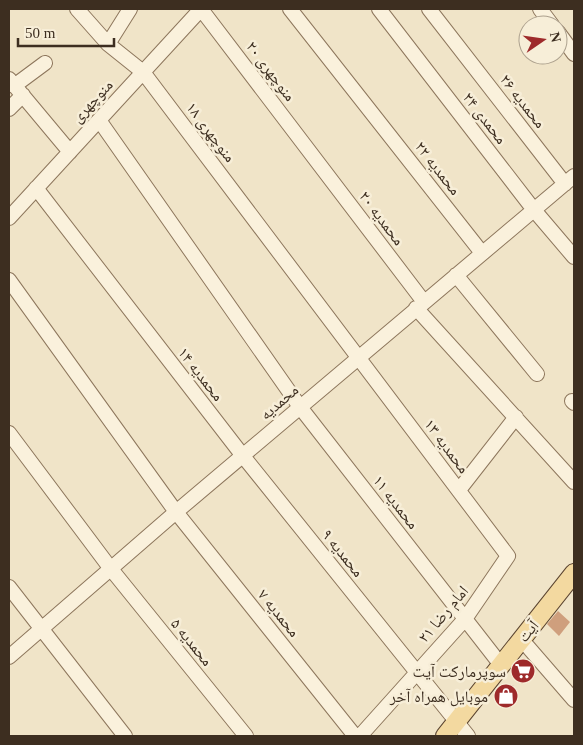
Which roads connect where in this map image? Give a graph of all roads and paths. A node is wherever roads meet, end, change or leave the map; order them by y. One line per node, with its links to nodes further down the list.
1 (77, 9): 7 (street, منوچهری ۱۸)
2 (130, 9): 7 (street)
3 (201, 9): 9 (street, منوچهری); 14 (street, منوچهری ۲۰)
4 (290, 9): 19 (street, محمدیه ۲۲)
5 (379, 9): 17 (street, محمدی ۲۴)
6 (429, 9): 15 (street, محمدیه ۲۶)
7 (108, 44): 9 (street, منوچهری ۱۸)
8 (45, 63): 10 (street)
9 (143, 72): 12 (street, منوچهری); 24 (street, منوچهری ۱۸)
10 (15, 87): 11 (street); 13 (street)
11 (9, 108)
12 (99, 120): 13 (street, منوچهری); 26 (street, محمدیه ۱۱)
13 (70, 152): 16 (street, منوچهری)
14 (312, 155): 23 (street, محمدیه ۲۰)
15 (570, 180): 17 (street, محمدیه)
16 (36, 188): 18 (street, منوچهری); 29 (street, محمدیه ۱۴)
17 (534, 210): 19 (street, محمدیه); 20 (street, محمدی ۲۴)
18 (9, 218)
19 (482, 253): 21 (street, محمدیه)
20 (574, 258)
21 (456, 275): 23 (street, محمدیه); 25 (street)
22 (9, 280): 32 (street, محمدیه ۷)
23 (420, 305): 24 (street, محمدیه); 27 (street, محمدیه ۲۰)
24 (359, 357): 26 (street, محمدیه); 31 (street, محمدیه ۱۳)
25 (537, 374)
26 (300, 407): 29 (street, محمدیه); 37 (street, محمدیه ۱۱)
27 (516, 418): 30 (street, محمدیه ۲۰); 31 (street)
28 (12, 437): 34 (street, محمدیه ۵)
29 (243, 456): 32 (street, محمدیه); 42 (street, محمدیه ۹)
30 (574, 482)
31 (459, 490): 33 (street, محمدیه ۱۳)
32 (176, 512): 34 (street, محمدیه); 47 (street, محمدیه ۷)
33 (508, 556): 37 (street, امام رضا ۲۱)
34 (111, 569): 38 (street, محمدیه); 46 (street, محمدیه ۵)
35 (574, 573): 39 (main road, آیت)
36 (9, 587): 38 (street)
37 (465, 619): 41 (street, محمدیه ۱۱); 42 (street, امام رضا ۲۱)
38 (41, 629): 40 (street, محمدیه); 45 (street)
39 (522, 640): 41 (main road, آیت); 43 (street)
40 (9, 657)
41 (501, 665): 44 (main road, آیت)
42 (416, 672): 44 (street, محمدیه ۹); 48 (street, امام رضا ۲۱)
43 (574, 700)
44 (456, 722): 49 (main road, آیت); 50 (street, محمدیه ۹)
45 (125, 736)
46 (246, 736)
47 (355, 736)
48 (360, 736)
49 (445, 736)
50 (468, 736)

